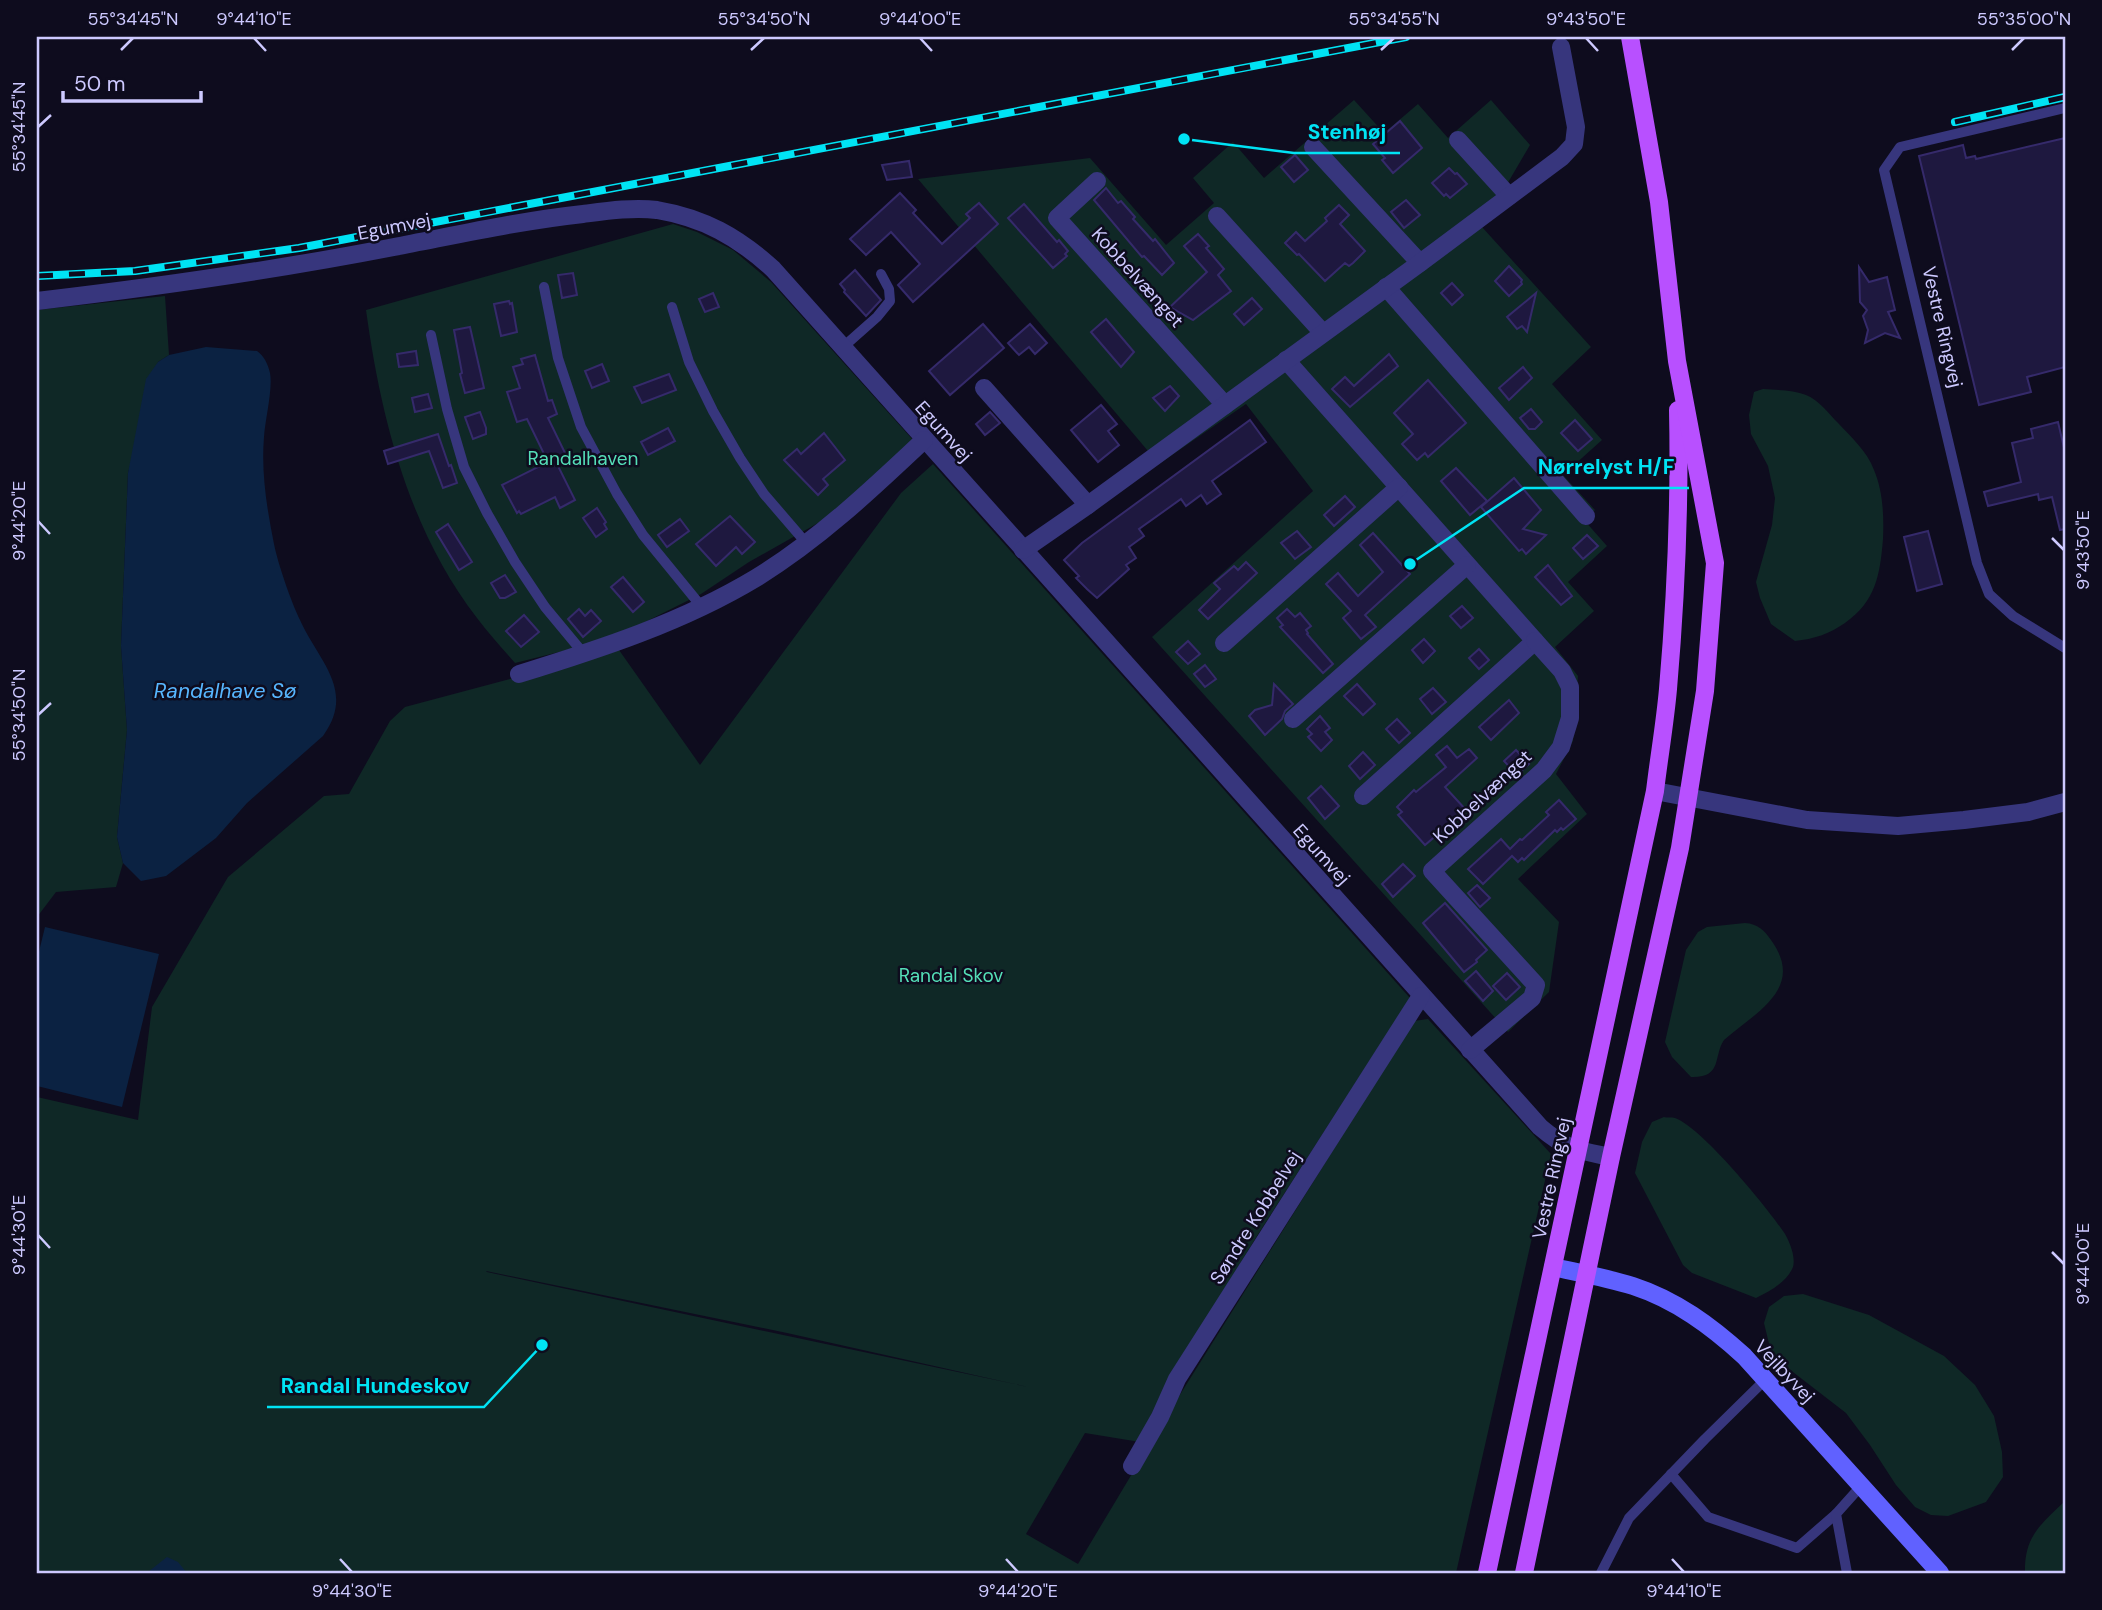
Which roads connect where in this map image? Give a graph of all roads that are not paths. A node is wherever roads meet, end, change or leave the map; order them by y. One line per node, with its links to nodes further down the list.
1 (1630, 37): 19 (main road, Vestre Ringvej)
2 (1560, 42): 7 (street)
3 (2065, 108): 32 (lane, Vestre Ringvej)
4 (1458, 140): 7 (street)
5 (1313, 147): 9 (street)
6 (1097, 181): 21 (street, Kobbelvænget)
7 (1509, 196): 9 (street)
8 (1217, 216): 15 (street)
9 (1420, 263): 12 (street)
10 (880, 274): 17 (lane)
11 (544, 287): 29 (lane)
12 (1386, 287): 15 (street); 25 (street)
13 (37, 301): 17 (street, Egumvej)
14 (672, 307): 26 (lane)
15 (1323, 333): 18 (street)
16 (431, 335): 33 (lane)
17 (842, 348): 22 (street, Egumvej)
18 (1286, 360): 21 (street); 23 (street, Kobbelvænget)
19 (1677, 360): 36 (main road, Vestre Ringvej); 38 (main road, Vestre Ringvej)
20 (984, 388): 24 (street)
21 (1225, 405): 24 (street)
22 (924, 440): 26 (street); 27 (street, Egumvej)
23 (1399, 487): 28 (street, Kobbelvænget); 31 (street)
24 (1088, 505): 27 (street)
25 (1586, 516)
26 (807, 544): 29 (street)
27 (1023, 550): 40 (street, Egumvej)
28 (1467, 565): 30 (street, Kobbelvænget); 35 (street)
29 (701, 606): 33 (street)
30 (1535, 641): 37 (street); 41 (street, Kobbelvænget)
31 (1224, 643)
32 (2065, 648)
33 (584, 654): 34 (street)
34 (519, 674)
35 (1293, 719)
36 (1655, 791): 38 (street); 42 (main road, Vestre Ringvej)
37 (1363, 796)
38 (1690, 797): 39 (street); 43 (main road, Vestre Ringvej)
39 (2065, 802)
40 (1421, 996): 41 (street, Egumvej); 47 (street, Søndre Kobbelvej)
41 (1470, 1050): 42 (street, Egumvej)
42 (1579, 1151): 43 (street, Egumvej); 44 (main road, Vestre Ringvej)
43 (1611, 1157): 45 (main road, Vestre Ringvej)
44 (1553, 1267): 45 (street, Vejlbyvej); 51 (main road, Vestre Ringvej)
45 (1588, 1275): 46 (street, Vejlbyvej); 52 (main road, Vestre Ringvej)
46 (1765, 1380): 48 (lane); 49 (street, Vejlbyvej)
47 (1132, 1466)
48 (1671, 1474): 50 (lane); 53 (lane)
49 (1861, 1486): 50 (lane); 55 (street, Vejlbyvej)
50 (1836, 1514): 54 (lane)
51 (1487, 1573)
52 (1524, 1573)
53 (1601, 1573)
54 (1847, 1573)
55 (1940, 1573)

